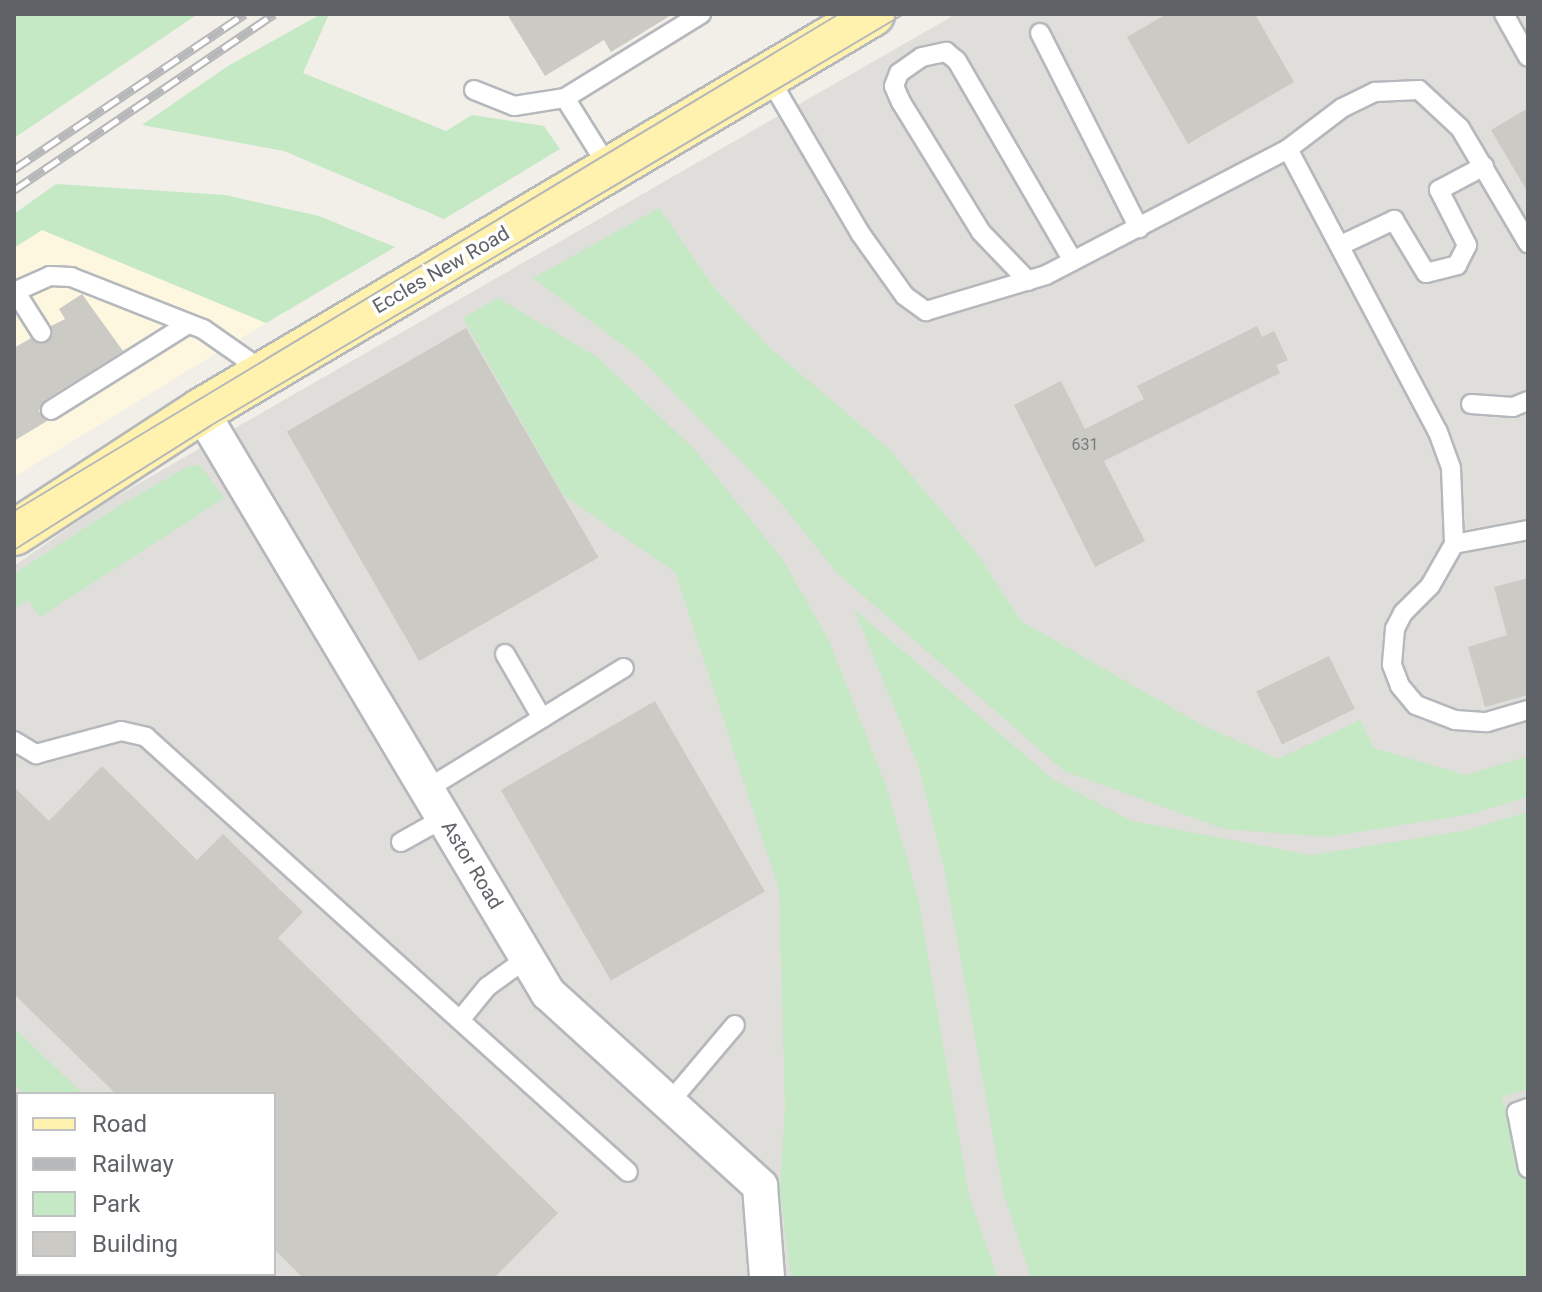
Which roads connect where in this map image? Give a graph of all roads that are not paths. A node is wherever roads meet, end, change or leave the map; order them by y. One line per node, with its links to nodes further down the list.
1 (701, 14): 8 (lane)
2 (872, 14): 6 (main road, Eccles New Road)
3 (1504, 14): 5 (lane)
4 (1040, 33): 12 (lane)
5 (1528, 57)
6 (768, 76): 11 (main road, Eccles New Road); 16 (lane)
7 (474, 90): 8 (lane)
8 (565, 98): 11 (lane)
9 (1288, 149): 10 (lane); 12 (lane); 14 (lane)
10 (1484, 166): 13 (lane); 14 (lane)
11 (610, 171): 20 (main road, Eccles New Road)
12 (1139, 228): 15 (lane)
13 (1528, 243)
14 (1341, 245): 27 (lane)
15 (1073, 261): 16 (lane); 16 (lane)
16 (1028, 281)
17 (14, 292): 18 (lane); 19 (lane)
18 (188, 324): 20 (lane); 23 (lane)
19 (41, 332)
20 (266, 373): 24 (main road, Eccles New Road)
21 (1528, 401): 22 (lane)
22 (1471, 404)
23 (51, 410)
24 (201, 411): 26 (main road, Eccles New Road); 33 (street, Astor Road)
25 (1528, 530): 27 (lane)
26 (14, 533)
27 (1454, 544): 30 (lane)
28 (505, 654): 31 (lane)
29 (624, 668): 31 (lane)
30 (1528, 710)
31 (542, 718): 33 (lane)
32 (14, 741): 37 (lane)
33 (427, 789): 34 (street, Astor Road)
34 (444, 818): 35 (lane); 36 (street, Astor Road)
35 (401, 842)
36 (527, 958): 37 (lane); 39 (street, Astor Road)
37 (460, 1020): 42 (lane)
38 (735, 1025): 39 (lane)
39 (669, 1103): 43 (street, Astor Road)
40 (1528, 1108): 41 (lane)
41 (1528, 1168)
42 (628, 1172)
43 (767, 1278)

